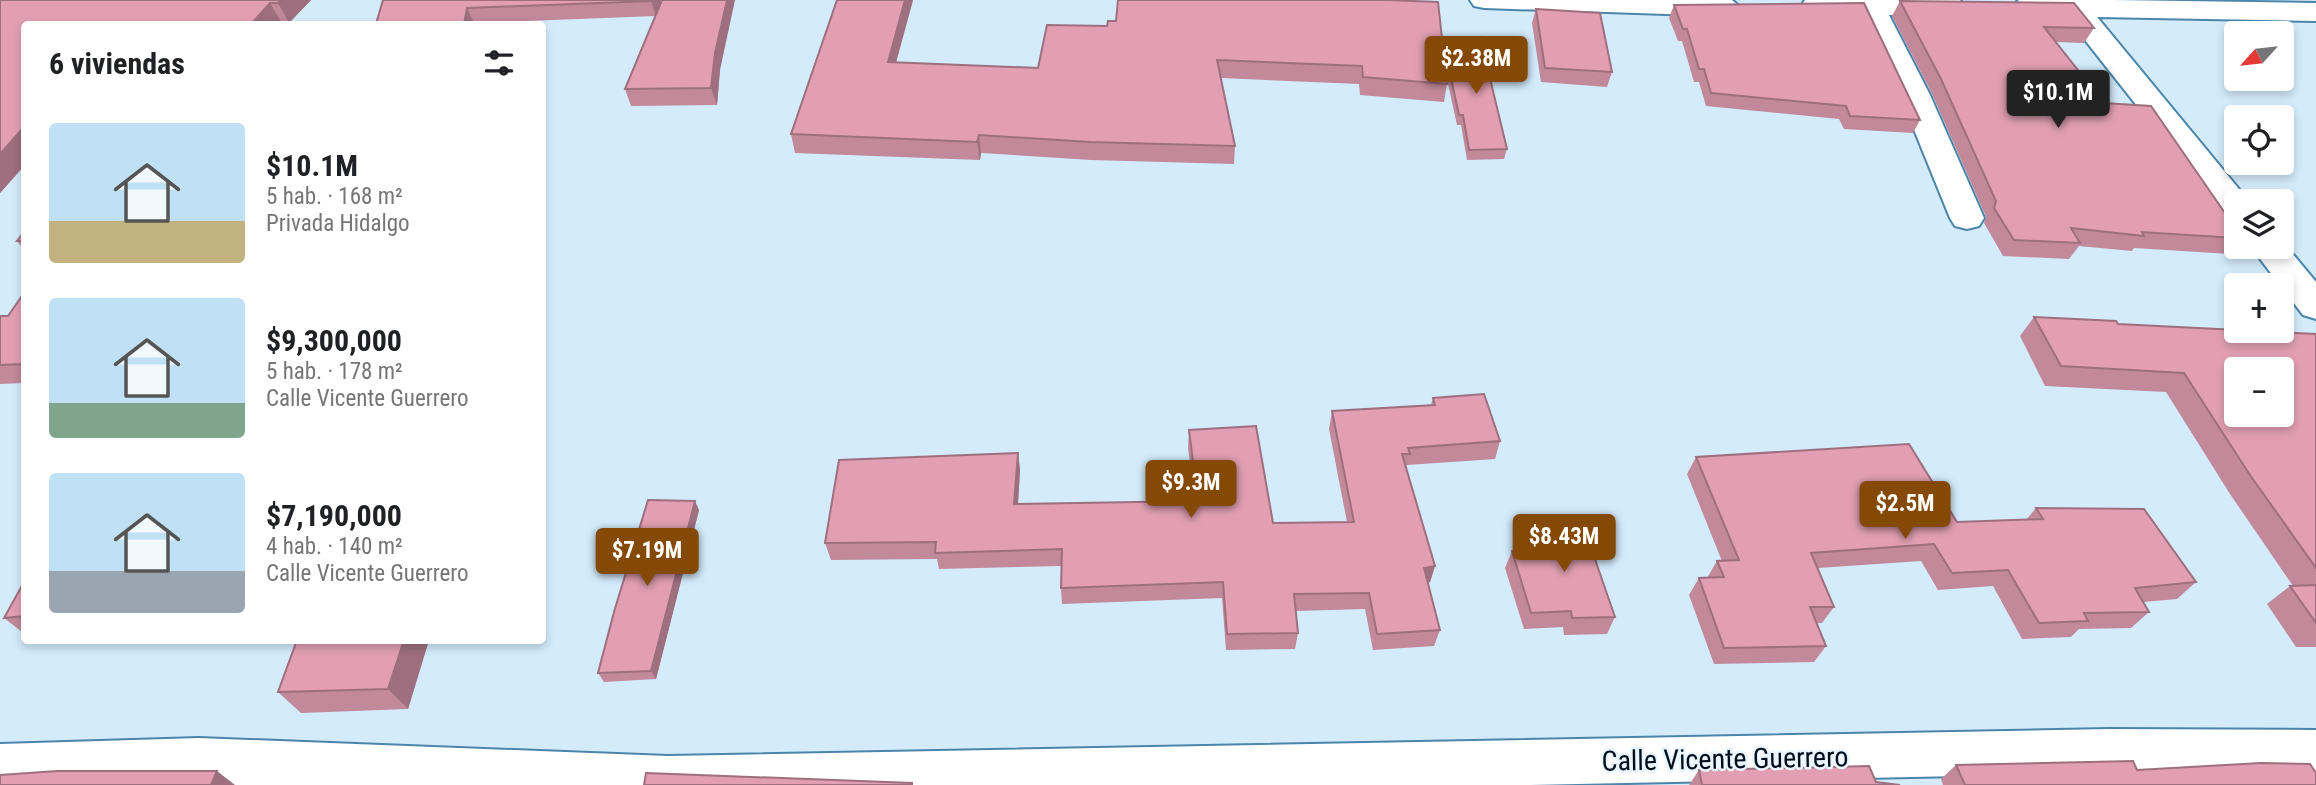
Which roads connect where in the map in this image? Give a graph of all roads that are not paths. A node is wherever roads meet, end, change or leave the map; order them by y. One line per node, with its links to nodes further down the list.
1 (1484, 0): 5 (street)
2 (1880, 3): 3 (street); 4 (street); 8 (street)
3 (2071, 4): 6 (street); 7 (street)
4 (1789, 6)
5 (1748, 7)
6 (2316, 12)
7 (2224, 193)
8 (1967, 218)
9 (2278, 259): 10 (street)
10 (2316, 306)
11 (2316, 753): 13 (street, Calle Vicente Guerrero)
12 (0, 767): 13 (street, Calle Vicente Guerrero)
13 (936, 780)

